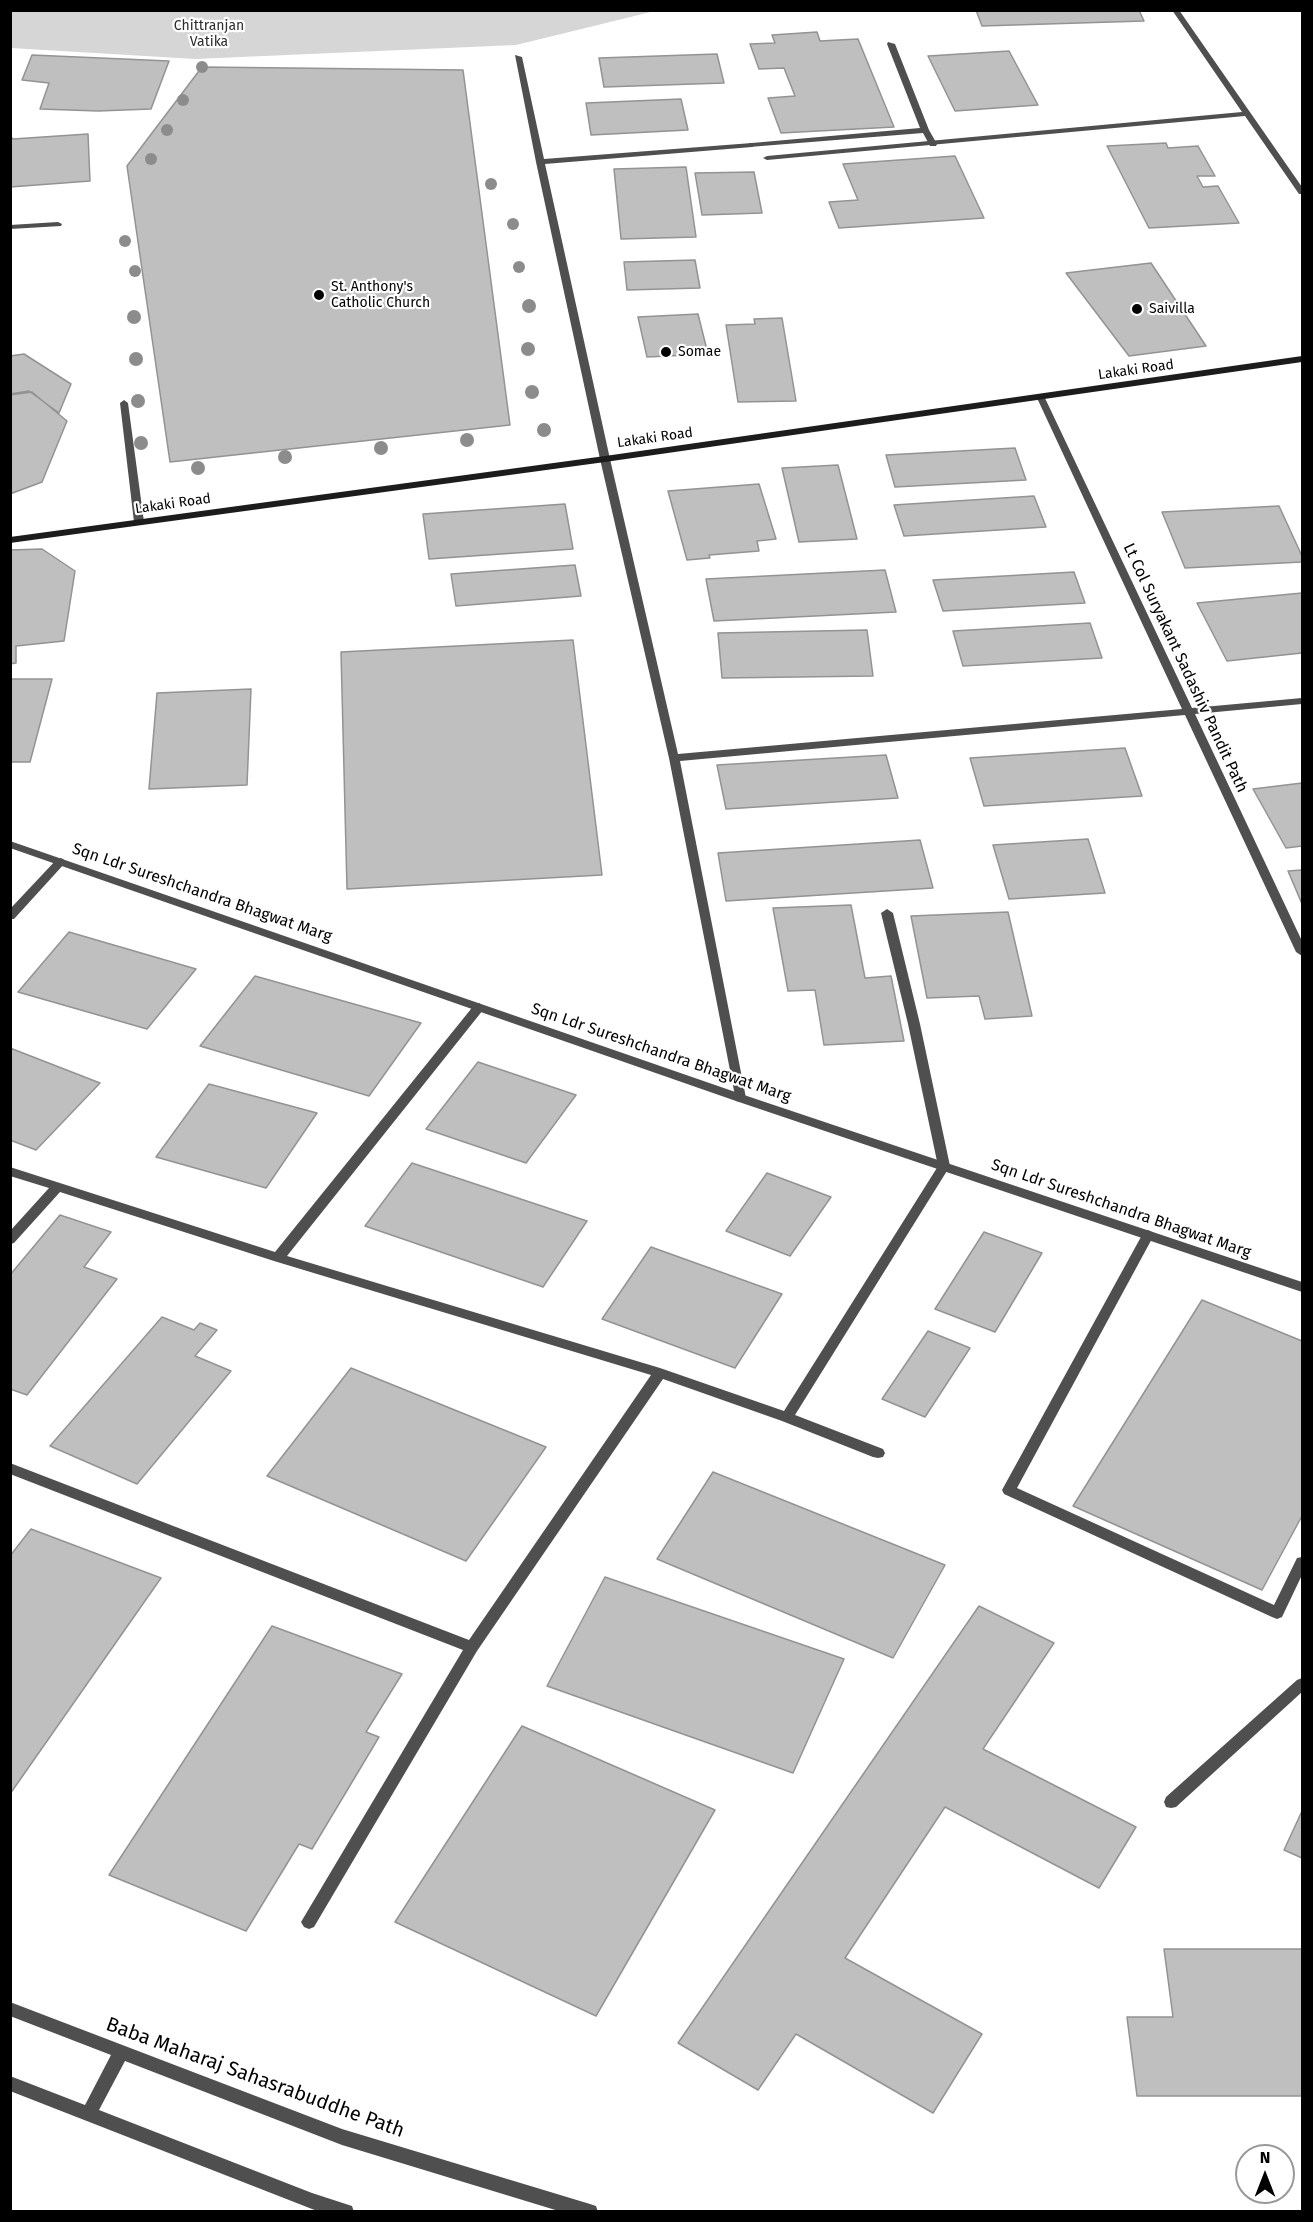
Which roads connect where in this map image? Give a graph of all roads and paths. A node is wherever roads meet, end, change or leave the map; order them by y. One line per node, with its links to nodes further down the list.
1 (1175, 10): 4 (street)
2 (891, 44): 5 (street)
3 (518, 57): 8 (street)
4 (1247, 114): 6 (street); 9 (street)
5 (925, 130): 6 (street); 8 (street)
6 (933, 144): 7 (street)
7 (767, 158)
8 (540, 162): 15 (street)
9 (1302, 192)
10 (58, 224): 11 (street)
11 (10, 228)
12 (1302, 359): 13 (main road, Lakaki Road)
13 (1041, 398): 15 (main road, Lakaki Road); 19 (street, Lt Col Suryakant Sadashiv Pandit Path)
14 (124, 403): 16 (street)
15 (605, 459): 16 (main road, Lakaki Road); 20 (street)
16 (140, 522): 17 (main road, Lakaki Road)
17 (10, 540)
18 (1302, 701): 19 (street)
19 (1189, 712): 20 (street); 25 (street, Lt Col Suryakant Sadashiv Pandit Path)
20 (674, 758): 27 (street)
21 (10, 844): 22 (street, Sqn Ldr Sureshchandra Bhagwat Marg)
22 (61, 861): 24 (street); 26 (street, Sqn Ldr Sureshchandra Bhagwat Marg)
23 (887, 913): 28 (street)
24 (10, 916)
25 (1302, 952)
26 (479, 1007): 27 (street, Sqn Ldr Sureshchandra Bhagwat Marg); 33 (street)
27 (740, 1098): 28 (street, Sqn Ldr Sureshchandra Bhagwat Marg)
28 (944, 1166): 31 (street, Sqn Ldr Sureshchandra Bhagwat Marg); 36 (street)
29 (10, 1171): 30 (street)
30 (58, 1186): 32 (street); 33 (street)
31 (1149, 1235): 34 (street, Sqn Ldr Sureshchandra Bhagwat Marg); 39 (street)
32 (10, 1240)
33 (278, 1258): 35 (street)
34 (1302, 1287)
35 (660, 1373): 36 (street); 40 (street)
36 (787, 1417): 37 (street)
37 (878, 1453)
38 (10, 1468): 40 (street)
39 (1302, 1562)
40 (472, 1647): 43 (street)
41 (1302, 1684): 42 (street)
42 (1171, 1802)
43 (309, 1922)
44 (10, 2009): 45 (street, Baba Maharaj Sahasrabuddhe Path)
45 (121, 2052): 47 (street); 49 (street, Baba Maharaj Sahasrabuddhe Path)
46 (10, 2083): 47 (street)
47 (89, 2113): 48 (street)
48 (346, 2211)
49 (590, 2211)

